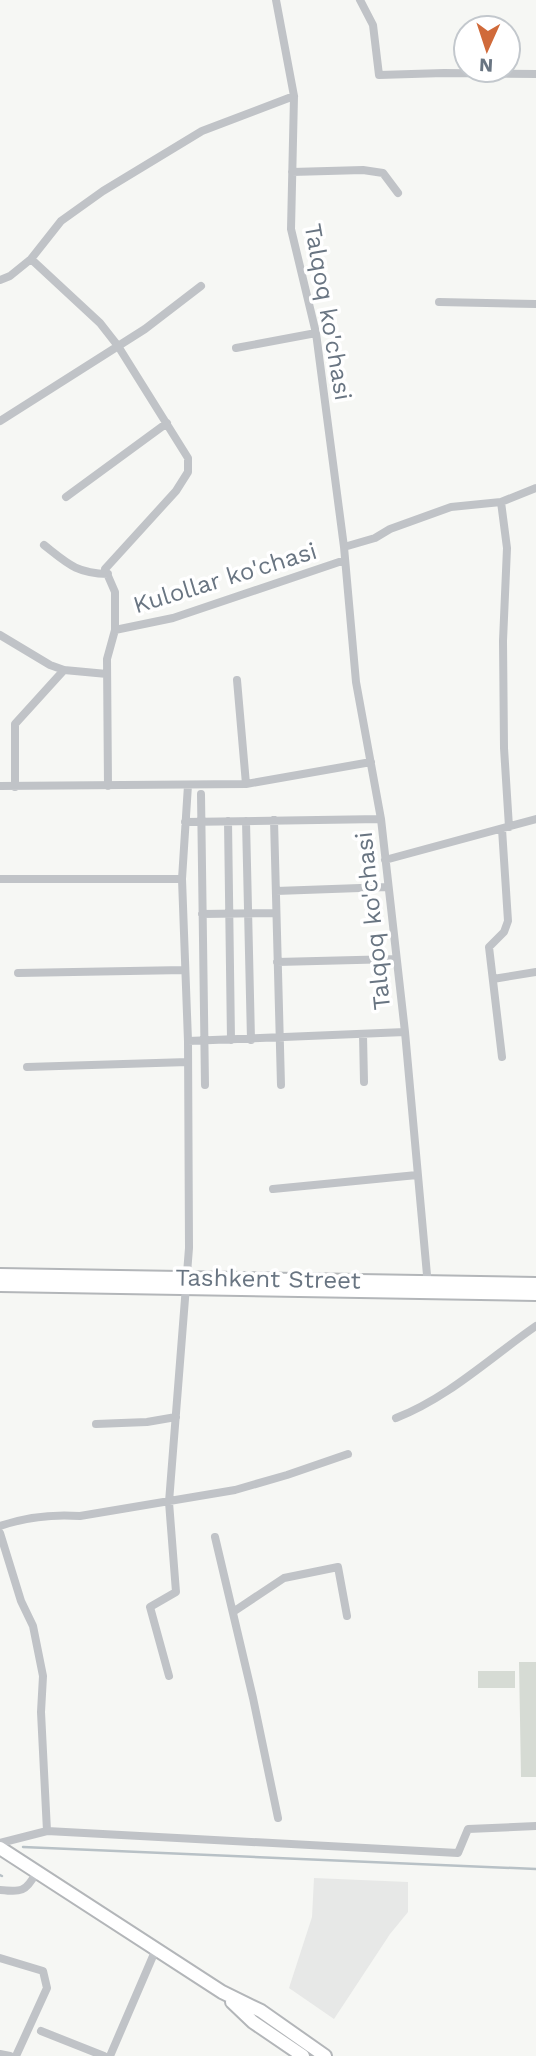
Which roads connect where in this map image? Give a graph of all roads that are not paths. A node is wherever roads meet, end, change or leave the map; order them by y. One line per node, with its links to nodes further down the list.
1 (276, 0): 4 (street, Talqoq ko'chasi)
2 (360, 0): 3 (street)
3 (536, 74)
4 (294, 96): 5 (street, Talqoq ko'chasi); 7 (street)
5 (292, 172): 6 (street); 12 (street, Talqoq ko'chasi)
6 (398, 193)
7 (32, 259): 8 (street); 13 (street, Kulollar ko'chasi)
8 (0, 280)
9 (201, 286): 13 (street)
10 (439, 302): 11 (street)
11 (536, 304)
12 (316, 333): 14 (street); 21 (street, Talqoq ko'chasi)
13 (118, 346): 15 (street); 16 (street, Kulollar ko'chasi)
14 (236, 348)
15 (0, 421)
16 (167, 423): 18 (street); 23 (street, Kulollar ko'chasi)
17 (536, 488): 19 (street)
18 (66, 497)
19 (500, 502): 21 (street); 43 (street)
20 (44, 545): 23 (street)
21 (344, 547): 22 (street, Talqoq ko'chasi)
22 (345, 560): 24 (street, Kulollar ko'chasi); 29 (street, Talqoq ko'chasi)
23 (108, 574): 24 (street, Kulollar ko'chasi)
24 (115, 630): 27 (street, Kulollar ko'chasi)
25 (0, 635): 26 (street)
26 (64, 670): 27 (street); 34 (street)
27 (107, 674): 33 (street, Kulollar ko'chasi)
28 (237, 680): 30 (street)
29 (371, 762): 30 (street); 36 (street, Talqoq ko'chasi)
30 (246, 784): 31 (street)
31 (188, 785): 33 (street); 42 (street)
32 (0, 786): 34 (street)
33 (108, 786): 34 (street)
34 (15, 787)
35 (201, 794): 39 (street)
36 (380, 819): 38 (street); 44 (street, Talqoq ko'chasi)
37 (536, 819): 43 (street)
38 (274, 820): 41 (street); 48 (street)
39 (201, 821): 40 (street); 42 (street); 50 (street)
40 (228, 821): 41 (street); 51 (street)
41 (246, 821): 52 (street)
42 (185, 822): 46 (street)
43 (506, 828): 44 (street); 58 (street)
44 (385, 860): 47 (street, Talqoq ko'chasi)
45 (0, 879): 46 (street)
46 (182, 879): 55 (street)
47 (388, 887): 48 (street); 53 (street, Talqoq ko'chasi)
48 (275, 891): 49 (street)
49 (276, 913): 52 (street); 54 (street)
50 (202, 914): 51 (street); 65 (street)
51 (229, 914): 52 (street); 62 (street)
52 (248, 914): 63 (street)
53 (396, 959): 54 (street); 59 (street, Talqoq ko'chasi)
54 (277, 962): 61 (street)
55 (185, 970): 57 (street); 64 (street)
56 (536, 972): 58 (street)
57 (18, 973)
58 (493, 979): 66 (street)
59 (405, 1032): 60 (street); 72 (street, Talqoq ko'chasi)
60 (363, 1035): 61 (street); 69 (street)
61 (278, 1039): 63 (street); 71 (street)
62 (231, 1040): 63 (street); 65 (street)
63 (251, 1040)
64 (188, 1041): 65 (street); 67 (street)
65 (204, 1041): 70 (street)
66 (502, 1057)
67 (188, 1062): 68 (street); 75 (street)
68 (27, 1067)
69 (364, 1082)
70 (205, 1085)
71 (281, 1085)
72 (417, 1175): 73 (street); 78 (street, Talqoq ko'chasi)
73 (273, 1189)
74 (0, 1275): 75 (highway, Tashkent Street)
75 (186, 1283): 77 (highway, Tashkent Street); 78 (highway, Tashkent Street); 81 (street)
76 (536, 1284): 78 (highway, Tashkent Street)
77 (0, 1285)
78 (428, 1288): 79 (highway, Tashkent Street)
79 (536, 1294)
80 (536, 1325): 82 (street)
81 (176, 1417): 83 (street); 85 (street)
82 (396, 1419)
83 (96, 1424)
84 (348, 1454): 85 (street)
85 (169, 1502): 86 (street); 91 (street)
86 (0, 1526)
87 (0, 1533): 94 (street)
88 (215, 1537): 89 (street)
89 (233, 1612): 90 (street); 92 (street)
90 (346, 1616)
91 (169, 1676)
92 (278, 1818)
93 (536, 1826): 94 (street)
94 (47, 1831): 95 (street)
95 (0, 1843)
96 (0, 1848): 97 (highway)
97 (36, 1873): 98 (street); 99 (highway)
98 (0, 1890)
99 (156, 1949): 101 (highway); 107 (street)
100 (0, 1958): 105 (street)
101 (222, 1992): 108 (highway); 109 (highway)
102 (41, 2031): 106 (street)
103 (0, 2054): 104 (street)
104 (10, 2056)
105 (16, 2056)
106 (104, 2056)
107 (110, 2056)
108 (303, 2056)
109 (325, 2056)

